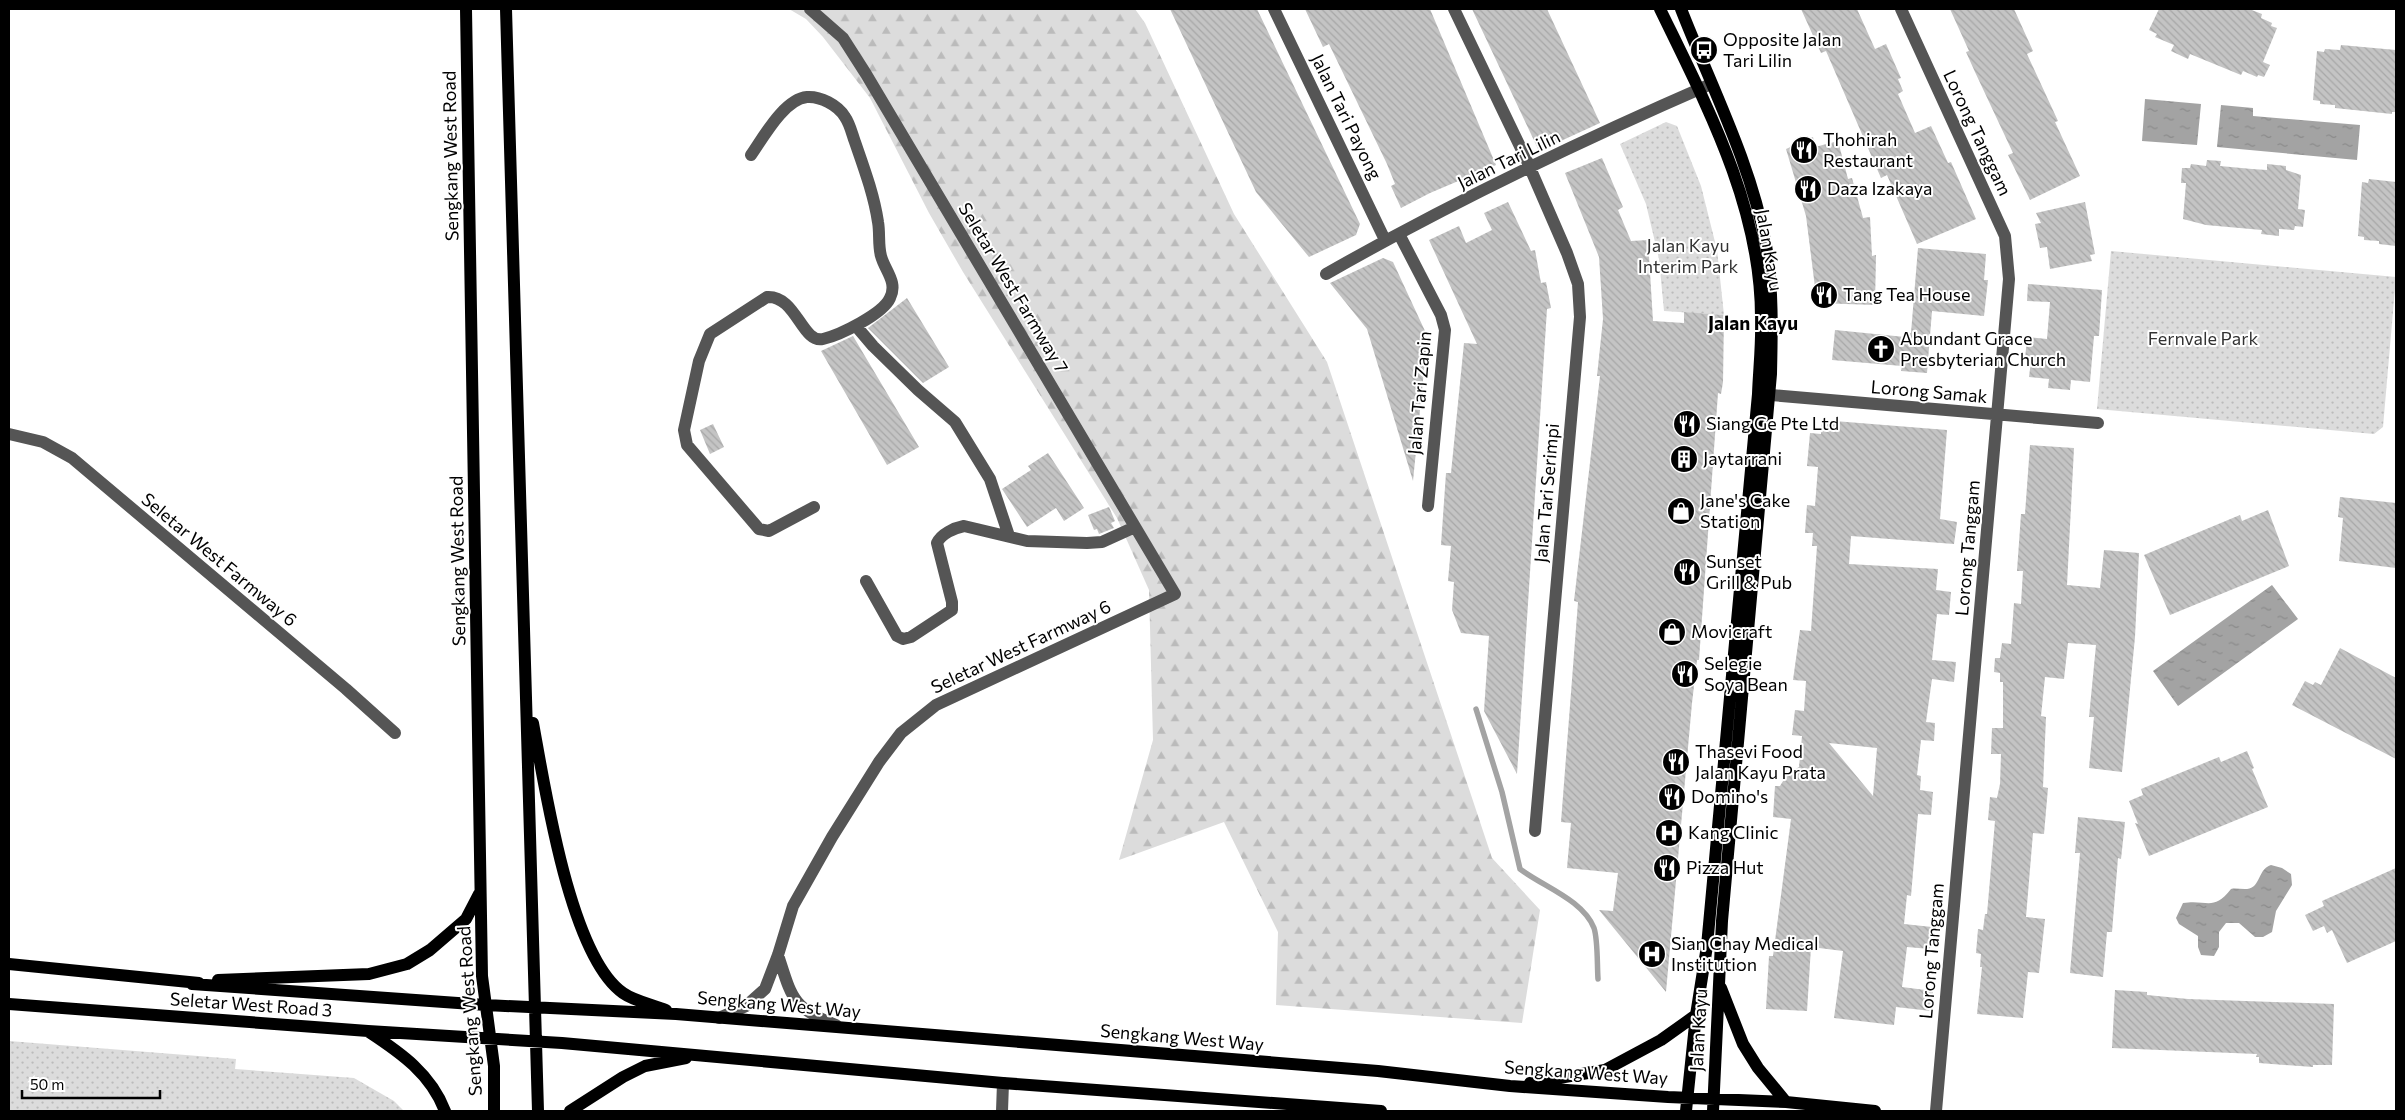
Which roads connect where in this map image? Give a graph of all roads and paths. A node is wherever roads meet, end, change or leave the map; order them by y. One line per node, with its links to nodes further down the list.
1 (466, 9): 29 (main road, Sengkang West Road)
2 (506, 9): 26 (main road)
3 (810, 9): 22 (street, Seletar West Farmway 7)
4 (1274, 9): 13 (street, Jalan Tari Payong)
5 (1454, 9): 11 (street, Jalan Tari Serimpi)
6 (1660, 9): 9 (main road, Jalan Kayu)
7 (1681, 9): 9 (main road, Jalan Kayu)
8 (1901, 9): 17 (street, Lorong Tanggam)
9 (1705, 87): 11 (street, Jalan Tari Lilin); 16 (main road, Jalan Kayu)
10 (750, 156): 15 (street)
11 (1530, 168): 12 (street, Jalan Tari Lilin); 28 (street, Jalan Tari Serimpi)
12 (1399, 234): 13 (street, Jalan Tari Lilin); 20 (street, Jalan Tari Zapin)
13 (1385, 240): 14 (street, Jalan Tari Lilin)
14 (1326, 274)
15 (856, 326): 21 (street); 23 (street)
16 (1763, 394): 17 (street, Lorong Samak); 33 (main road, Jalan Kayu); 38 (main road, Jalan Kayu)
17 (1997, 415): 18 (street, Lorong Samak); 58 (street, Lorong Tanggam)
18 (2098, 422)
19 (9, 434): 27 (street, Seletar West Farmway 6)
20 (1428, 506)
21 (814, 507)
22 (1135, 527): 23 (street); 25 (street, Seletar West Farmway 7)
23 (1009, 536): 24 (street)
24 (866, 581)
25 (1175, 594): 30 (street, Seletar West Farmway 6)
26 (526, 686): 36 (main road); 37 (main road)
27 (395, 733)
28 (1535, 831)
29 (480, 892): 32 (main road, Seletar West Road 3); 35 (main road, Sengkang West Road)
30 (778, 955): 39 (street, Seletar West Farmway 6); 40 (street)
31 (9, 964): 32 (main road, Seletar West Road 3)
32 (192, 984): 35 (main road, Seletar West Road 3)
33 (1720, 984): 48 (main road); 49 (main road, Jalan Kayu)
34 (9, 1004): 41 (main road, Seletar West Road 3)
35 (486, 1005): 36 (main road, Sengkang West Way); 42 (main road, Sengkang West Road)
36 (534, 1007): 37 (main road, Sengkang West Way); 43 (main road)
37 (676, 1014): 39 (main road, Sengkang West Way)
38 (1696, 1015): 46 (main road); 47 (main road, Jalan Kayu)
39 (719, 1018): 40 (main road, Sengkang West Way)
40 (842, 1028): 46 (main road, Sengkang West Way)
41 (368, 1031): 42 (main road, Seletar West Road 3); 50 (main road)
42 (490, 1038): 43 (main road); 51 (main road, Sengkang West Road)
43 (536, 1041): 44 (main road); 52 (main road)
44 (701, 1055): 45 (main road); 53 (main road)
45 (1003, 1083): 54 (street); 55 (main road)
46 (1510, 1086): 47 (main road, Sengkang West Way)
47 (1687, 1098): 49 (main road, Sengkang West Way); 56 (main road, Jalan Kayu)
48 (1786, 1102): 49 (main road, Sengkang West Way); 57 (main road, Sengkang West Way)
49 (1713, 1105)
50 (445, 1111)
51 (494, 1111)
52 (538, 1111)
53 (570, 1111)
54 (1002, 1111)
55 (1381, 1111)
56 (1686, 1111)
57 (1876, 1111)
58 (1936, 1111)

